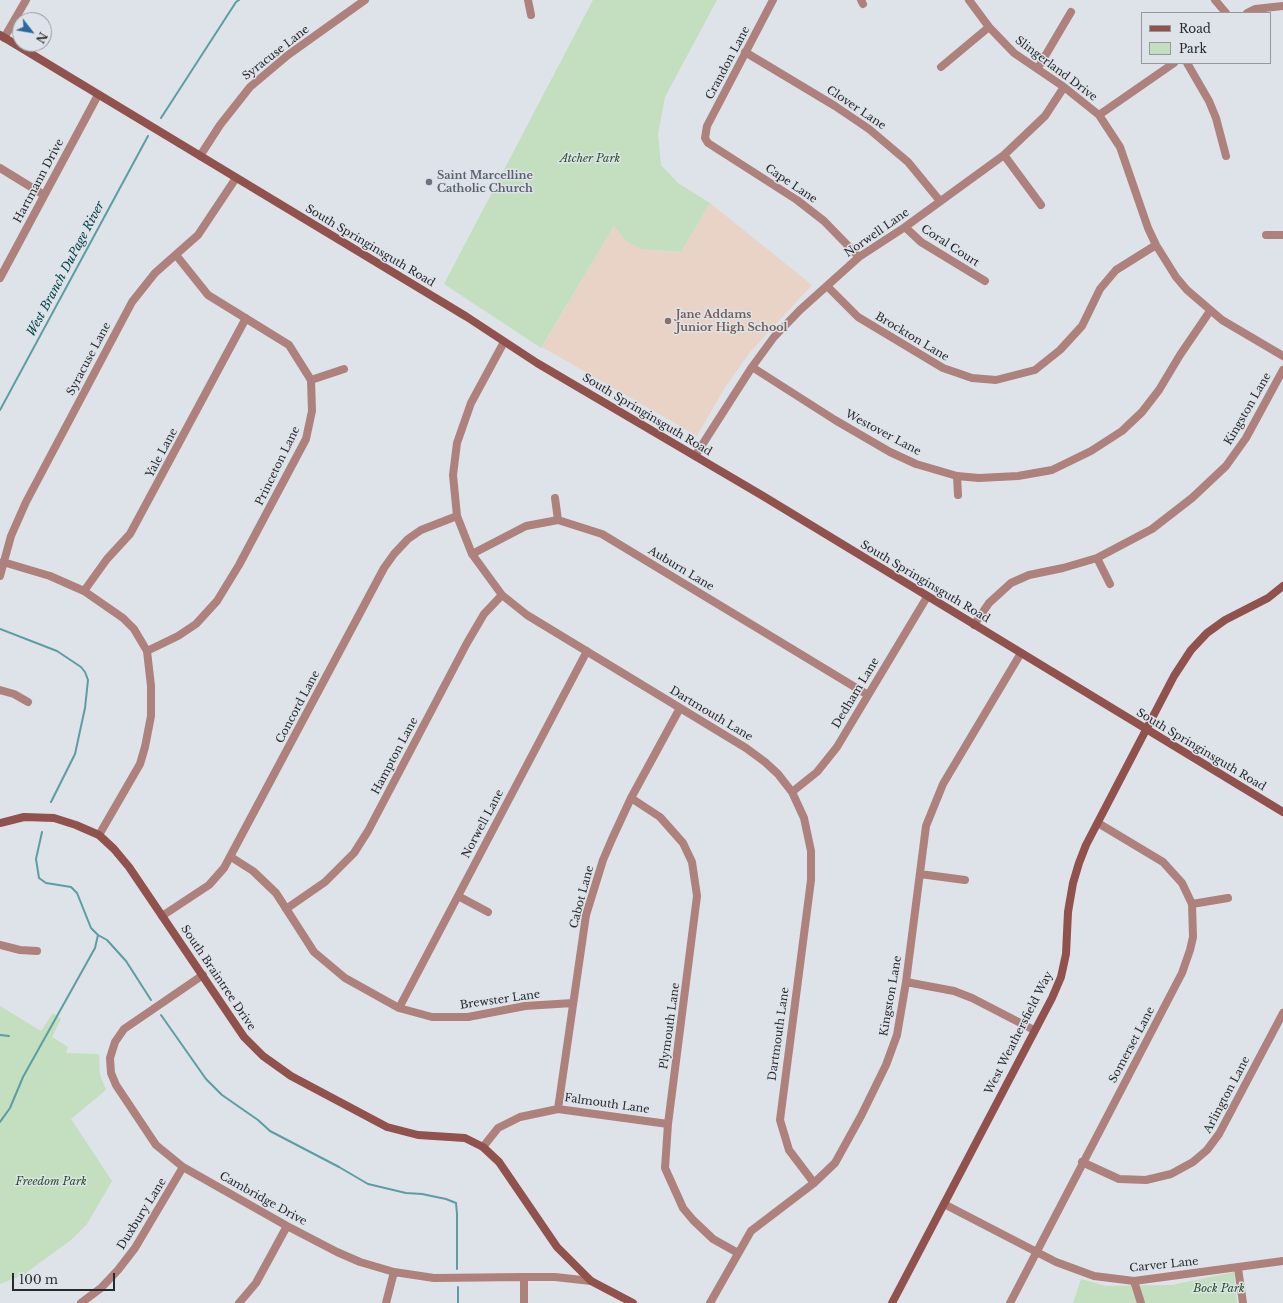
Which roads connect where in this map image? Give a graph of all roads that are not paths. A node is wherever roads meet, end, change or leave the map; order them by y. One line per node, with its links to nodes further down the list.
1 (26, 0): 13 (street)
2 (365, 0): 24 (street, Syracuse Lane)
3 (528, 0): 11 (street)
4 (773, 0): 14 (street, Crandon Lane)
5 (969, 0): 12 (street, Slingerland Drive)
6 (1214, 0): 9 (street)
7 (1283, 6): 10 (street)
8 (1071, 12): 18 (street)
9 (1225, 12)
10 (1250, 12)
11 (532, 15)
12 (989, 27): 17 (street); 18 (street, Slingerland Drive)
13 (2, 37): 20 (street, South Springinsguth Road)
14 (745, 52): 22 (street, Crandon Lane); 29 (street, Clover Lane)
15 (1173, 64): 21 (street)
16 (1188, 64): 25 (street)
17 (941, 67)
18 (1038, 68): 19 (street, Slingerland Drive)
19 (1064, 87): 21 (street, Slingerland Drive); 23 (street, Norwell Lane)
20 (98, 95): 24 (street, South Springinsguth Road); 28 (street, Hartmann Drive)
21 (1099, 115): 34 (street, Slingerland Drive)
22 (705, 138): 36 (street, Cape Lane)
23 (1004, 155): 29 (street, Norwell Lane); 30 (street)
24 (200, 156): 27 (street, South Springinsguth Road)
25 (1226, 156)
26 (0, 168): 28 (street)
27 (236, 178): 35 (street, Syracuse Lane); 42 (street, South Springinsguth Road)
28 (44, 195): 37 (street, Hartmann Drive)
29 (940, 201): 31 (street, Norwell Lane)
30 (1041, 205)
31 (905, 227): 36 (street, Norwell Lane); 38 (street, Coral Court)
32 (1283, 235): 33 (street)
33 (1266, 236)
34 (1156, 245): 39 (street, Brockton Lane); 40 (street, Slingerland Drive)
35 (176, 254): 41 (street); 56 (street, Syracuse Lane)
36 (859, 257): 39 (street, Norwell Lane)
37 (0, 278)
38 (985, 281)
39 (827, 286): 44 (street, Norwell Lane)
40 (1210, 311): 43 (street, Slingerland Drive); 49 (street, Westover Lane)
41 (246, 318): 47 (street); 60 (street, Yale Lane)
42 (504, 342): 48 (street, South Springinsguth Road); 52 (street, Dartmouth Lane)
43 (1283, 356)
44 (752, 366): 48 (street, Norwell Lane); 49 (street, Westover Lane)
45 (344, 369): 47 (street)
46 (1283, 370): 55 (street, Kingston Lane)
47 (311, 380): 64 (street, Princeton Lane)
48 (695, 456): 62 (street, South Springinsguth Road)
49 (957, 476): 50 (street)
50 (958, 495)
51 (555, 498): 53 (street)
52 (457, 516): 54 (street, Dartmouth Lane); 78 (street, Concord Lane)
53 (558, 520): 54 (street, Auburn Lane); 68 (street, Auburn Lane)
54 (472, 554): 61 (street, Dartmouth Lane)
55 (1097, 558): 58 (street); 63 (street, Kingston Lane)
56 (3, 562): 57 (street, Syracuse Lane); 60 (street)
57 (0, 576)
58 (1110, 584)
59 (1283, 586): 71 (street, West Weathersfield Way)
60 (84, 591): 64 (street)
61 (502, 595): 65 (street, Dartmouth Lane); 84 (street, Hampton Lane)
62 (927, 597): 63 (street, South Springinsguth Road); 68 (street, Dedham Lane)
63 (974, 625): 66 (street, South Springinsguth Road)
64 (147, 651): 77 (street)
65 (587, 651): 70 (street, Dartmouth Lane); 81 (street, Norwell Lane)
66 (1021, 653): 71 (street, South Springinsguth Road); 79 (street, Kingston Lane)
67 (0, 690): 69 (street)
68 (868, 695): 72 (street, Dedham Lane)
69 (28, 702)
70 (680, 708): 72 (street, Dartmouth Lane); 73 (street, Cabot Lane)
71 (1146, 729): 74 (street, South Springinsguth Road); 76 (street, West Weathersfield Way)
72 (792, 792): 100 (street, Dartmouth Lane)
73 (631, 798): 91 (street, Cabot Lane); 96 (street, Plymouth Lane)
74 (1283, 812)
75 (0, 823): 77 (street, South Braintree Drive)
76 (1098, 823): 83 (street, Somerset Lane); 94 (street, West Weathersfield Way)
77 (99, 835): 86 (street, South Braintree Drive)
78 (231, 857): 84 (street, Brewster Lane); 86 (street, Concord Lane)
79 (920, 874): 80 (street); 90 (street, Kingston Lane)
80 (965, 880)
81 (458, 896): 85 (street); 92 (street, Norwell Lane)
82 (1228, 898): 83 (street)
83 (1192, 904): 98 (street, Somerset Lane)
84 (286, 909): 92 (street, Brewster Lane)
85 (488, 912)
86 (162, 916): 89 (street, South Braintree Drive)
87 (0, 945): 88 (street)
88 (37, 951)
89 (203, 976): 97 (street, South Braintree Drive); 99 (street, Cambridge Drive)
90 (906, 982): 94 (street); 100 (street, Kingston Lane)
91 (572, 1003): 92 (street, Brewster Lane); 95 (street, Cabot Lane)
92 (399, 1008)
93 (1283, 1013): 98 (street, Arlington Lane)
94 (1034, 1030): 101 (street, West Weathersfield Way)
95 (558, 1109): 96 (street, Falmouth Lane); 97 (street, Falmouth Lane)
96 (668, 1124): 103 (street, Plymouth Lane)
97 (483, 1147): 109 (street, South Braintree Drive)
98 (1082, 1162): 104 (street, Somerset Lane)
99 (183, 1167): 102 (street, Cambridge Drive); 111 (street, Duxbury Lane)
100 (814, 1183): 103 (street, Kingston Lane)
101 (944, 1204): 104 (street, Carver Lane); 117 (street, West Weathersfield Way)
102 (287, 1226): 107 (street, Cambridge Drive); 112 (street)
103 (738, 1252): 116 (street, Kingston Lane)
104 (1036, 1252): 110 (street, Carver Lane); 118 (street, Somerset Lane)
105 (1283, 1261): 106 (street, Carver Lane)
106 (1238, 1268): 110 (street, Carver Lane); 120 (street)
107 (394, 1272): 108 (street, Cambridge Drive); 113 (street)
108 (524, 1277): 109 (street, Cambridge Drive); 114 (street)
109 (591, 1281): 115 (street, South Braintree Drive)
110 (1134, 1281): 119 (street)
111 (81, 1303)
112 (239, 1303)
113 (386, 1303)
114 (524, 1303)
115 (634, 1303)
116 (710, 1303)
117 (892, 1303)
118 (1010, 1303)
119 (1141, 1303)
120 (1242, 1303)

